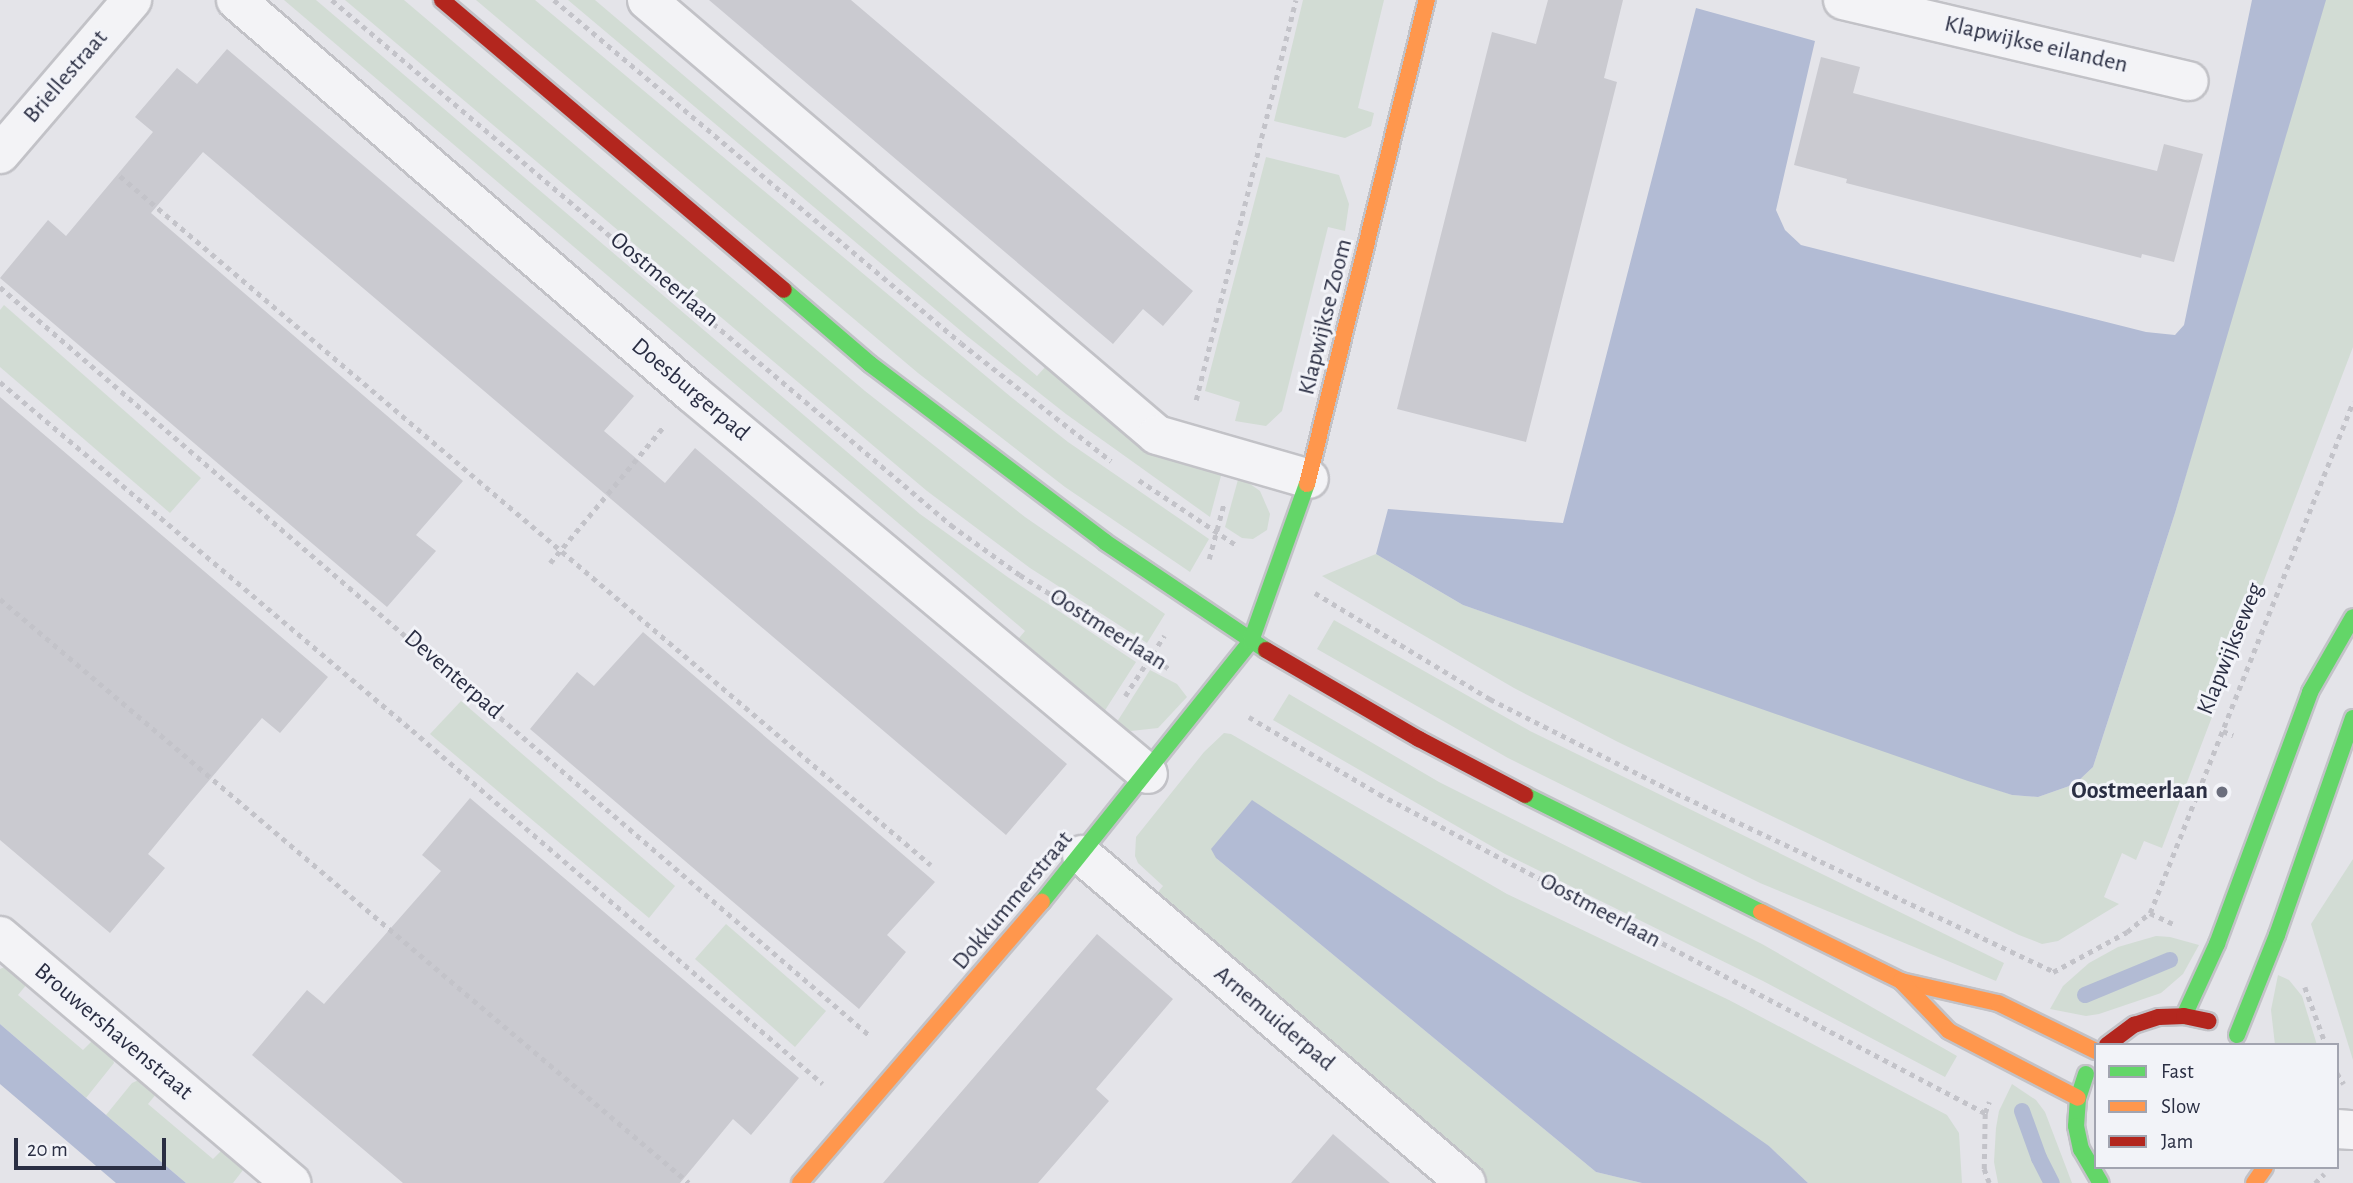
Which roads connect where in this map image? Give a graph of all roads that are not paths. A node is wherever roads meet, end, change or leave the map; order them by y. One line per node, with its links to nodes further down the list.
1 (132, 0): 8 (street, Briellestraat)
2 (236, 0): 13 (street, Doesburgerpad)
3 (442, 0): 11 (street)
4 (647, 0): 9 (street)
5 (1427, 0): 9 (street, Klapwijkse Zoom)
6 (1843, 0): 7 (street, Klapwijkse eilanden)
7 (2189, 81)
8 (0, 154)
9 (1308, 479): 11 (street, Klapwijkse Zoom)
10 (2353, 617): 17 (street)
11 (1251, 641): 13 (street, Dokkummerstraat); 16 (street)
12 (2353, 718): 18 (street)
13 (1148, 774): 14 (street, Dokkummerstraat)
14 (1082, 855): 24 (street, Dokkummerstraat); 25 (street, Arnemuiderpad)
15 (0, 936): 23 (street, Brouwershavenstraat)
16 (1901, 981): 20 (street); 22 (street)
17 (2185, 1016): 18 (street); 19 (street)
18 (2243, 1040)
19 (2110, 1043)
20 (2094, 1050)
21 (2094, 1062): 22 (street)
22 (2078, 1098): 26 (street)
23 (291, 1183)
24 (800, 1183)
25 (1466, 1183)
26 (2101, 1183)

